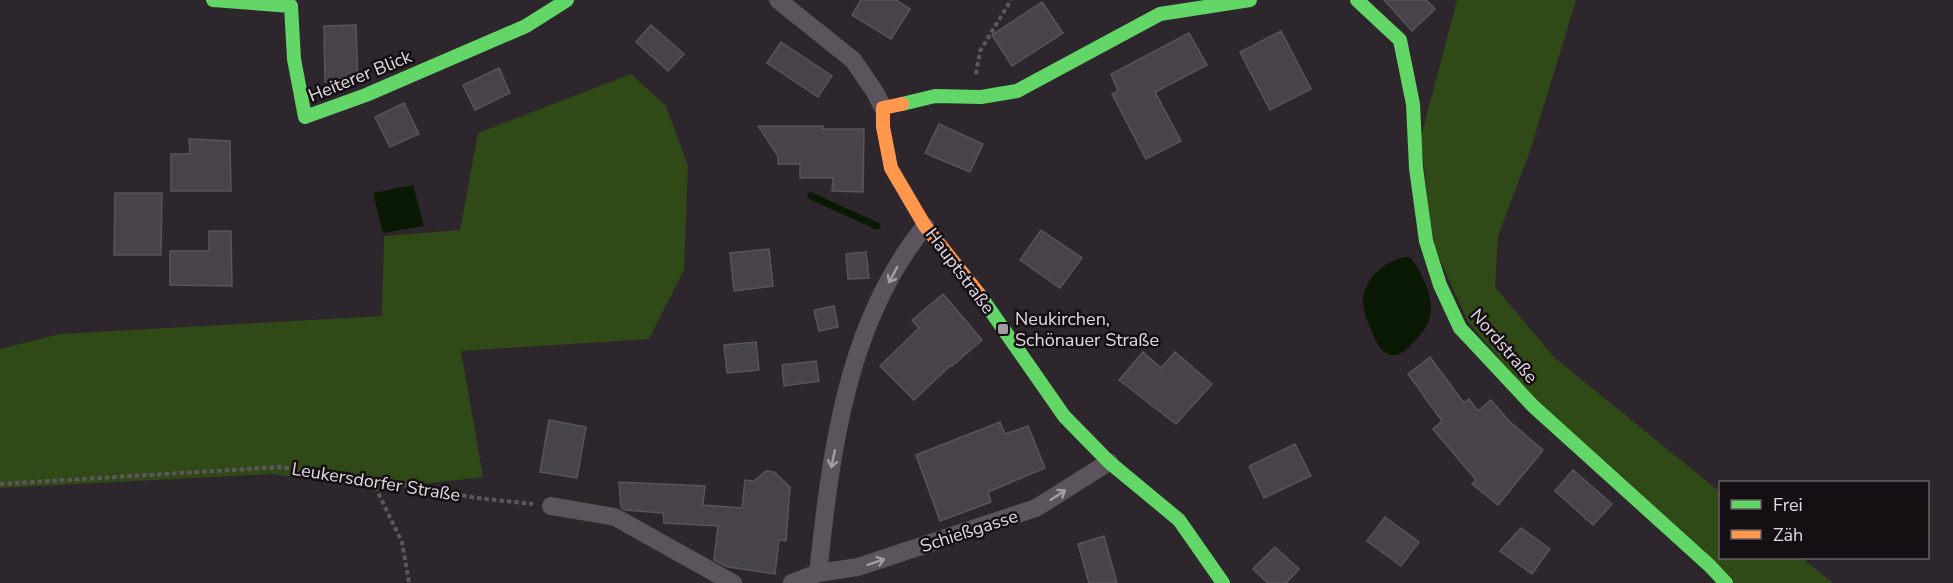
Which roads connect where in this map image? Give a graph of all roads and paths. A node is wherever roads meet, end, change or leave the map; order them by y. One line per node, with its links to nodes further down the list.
1 (213, 0): 2 (street, Heiterer Blick)
2 (567, 0)
3 (778, 0): 8 (street, Hauptstraße)
4 (1011, 0): 7 (path)
5 (1250, 0): 7 (street)
6 (1357, 0): 19 (street, Nordstraße)
7 (972, 97): 8 (street)
8 (883, 108): 9 (street, Hauptstraße)
9 (925, 226): 10 (street, Hauptstraße); 14 (street, one-way to 14)
10 (1109, 462): 14 (street, Schießgasse, one-way to 10); 18 (street, Hauptstraße)
11 (372, 479): 12 (path, Leukersdorfer Straße); 13 (path, Leukersdorfer Straße); 15 (path)
12 (0, 483)
13 (551, 506): 16 (street)
14 (818, 573): 17 (street)
15 (409, 583)
16 (733, 583)
17 (792, 583)
18 (1223, 583)
19 (1726, 583)

